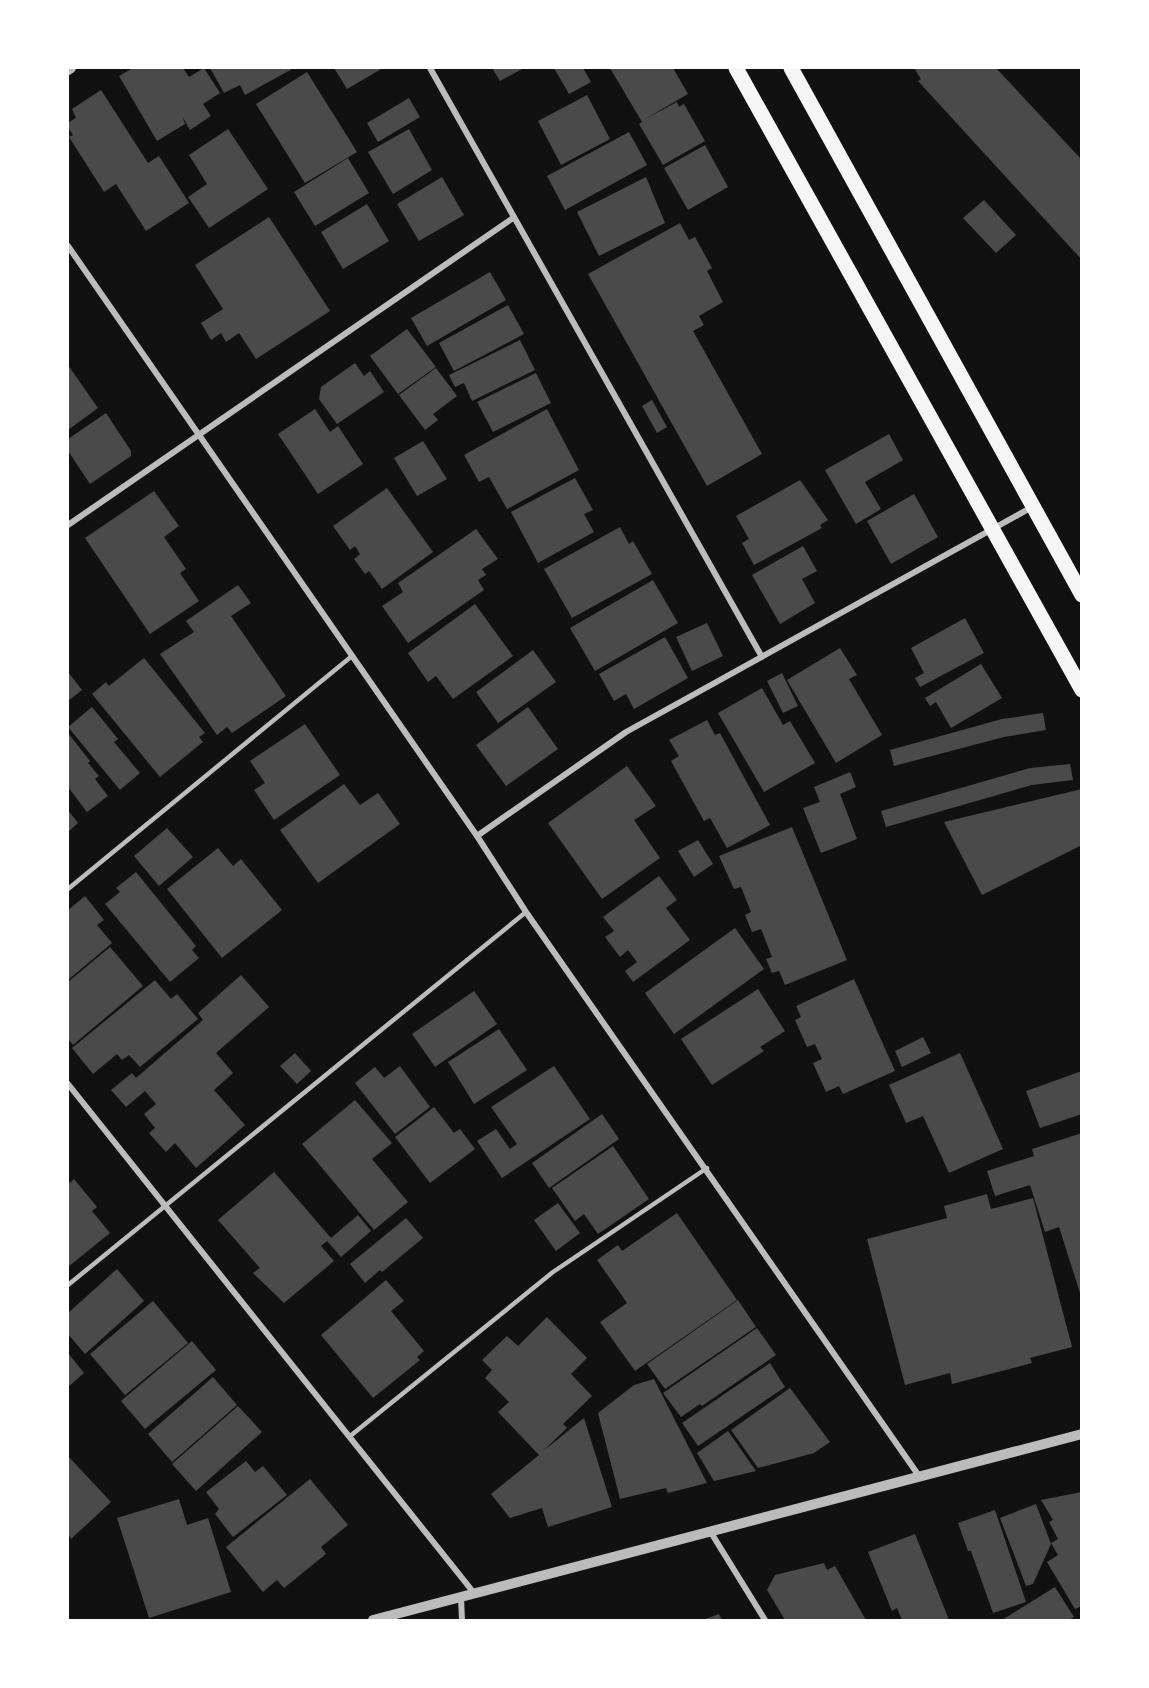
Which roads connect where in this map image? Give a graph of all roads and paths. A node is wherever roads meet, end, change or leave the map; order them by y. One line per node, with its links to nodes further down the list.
1 (430, 68): 4 (street)
2 (736, 68): 9 (main road)
3 (791, 68): 7 (main road)
4 (513, 218): 6 (street); 12 (street)
5 (68, 246): 6 (street)
6 (199, 434): 8 (street); 11 (street)
7 (1035, 506): 9 (street); 10 (main road)
8 (68, 525)
9 (992, 529): 12 (street); 13 (main road)
10 (1082, 595)
11 (352, 656): 14 (street); 15 (lane)
12 (762, 657): 14 (street)
13 (1082, 690)
14 (477, 836): 16 (street)
15 (68, 889)
16 (526, 912): 18 (street); 19 (lane)
17 (68, 1084): 19 (street)
18 (707, 1168): 22 (lane); 23 (street)
19 (166, 1205): 20 (lane); 22 (street)
20 (68, 1285)
21 (1082, 1434): 23 (street)
22 (349, 1437): 25 (street)
23 (919, 1476): 24 (street)
24 (710, 1531): 25 (street); 29 (street)
25 (474, 1593): 26 (street)
26 (461, 1597): 27 (street); 28 (street)
27 (373, 1620)
28 (462, 1620)
29 (765, 1620)

